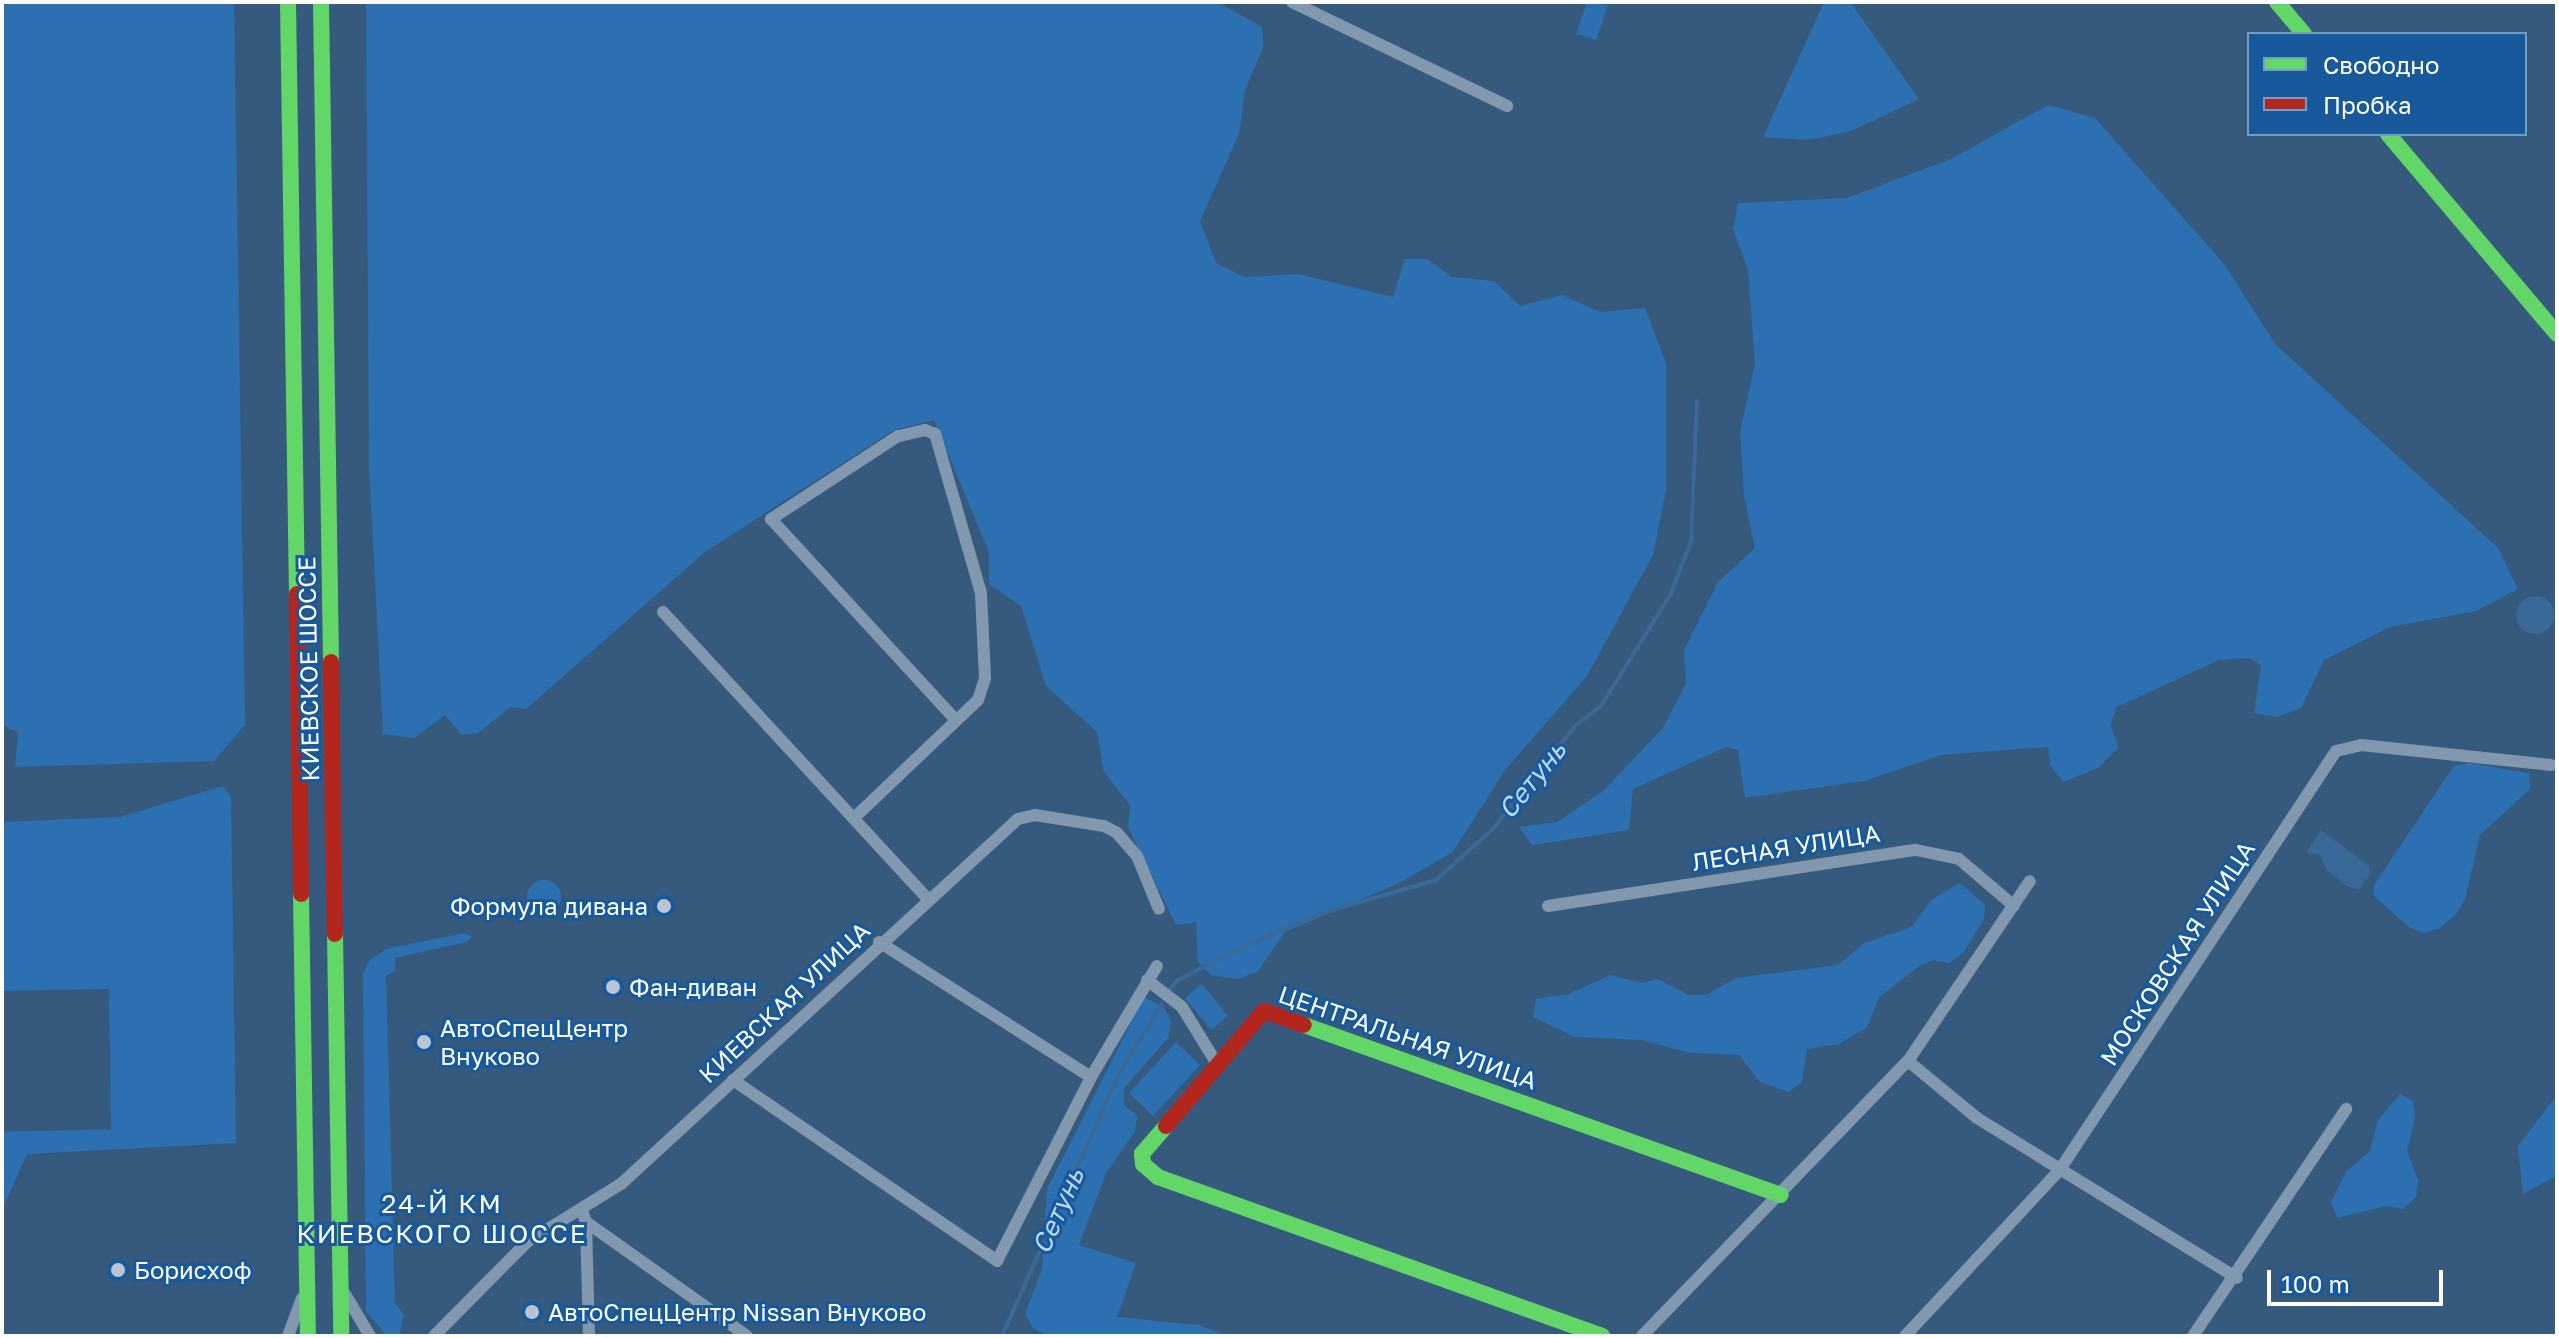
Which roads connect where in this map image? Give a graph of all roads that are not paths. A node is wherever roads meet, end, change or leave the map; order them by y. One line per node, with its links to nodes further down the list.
1 (288, 2): 31 (main road, КИЕВСКОЕ ШОССЕ)
2 (321, 2): 30 (main road, КИЕВСКОЕ ШОССЕ)
3 (1292, 2): 6 (street)
4 (2277, 2): 5 (main road)
5 (2302, 32)
6 (1507, 106)
7 (2390, 136): 8 (main road)
8 (2557, 334)
9 (663, 612): 12 (street)
10 (956, 720): 10 (street); 12 (street)
11 (2551, 765): 26 (street, МОСКОВСКАЯ УЛИЦА)
12 (854, 818): 14 (street)
13 (2030, 881): 16 (street)
14 (928, 899): 17 (street, КИЕВСКАЯ УЛИЦА); 18 (street, КИЕВСКАЯ УЛИЦА)
15 (1548, 906): 16 (street, ЛЕСНАЯ УЛИЦА)
16 (2014, 906): 21 (street)
17 (1159, 909)
18 (879, 942): 23 (street); 24 (street, КИЕВСКАЯ УЛИЦА)
19 (1157, 966): 20 (street)
20 (1147, 980): 22 (street); 23 (street)
21 (1908, 1061): 26 (street); 27 (street)
22 (1217, 1064): 27 (main road, ЦЕНТРАЛЬНАЯ УЛИЦА); 39 (main road, ЦЕНТРАЛЬНАЯ УЛИЦА)
23 (1091, 1077): 24 (street)
24 (733, 1080): 28 (street, КИЕВСКАЯ УЛИЦА)
25 (2346, 1109): 29 (street)
26 (2059, 1171): 29 (street); 41 (street, МОСКОВСКАЯ УЛИЦА)
27 (1781, 1195): 40 (street)
28 (584, 1216): 32 (street, КИЕВСКАЯ УЛИЦА); 37 (street); 38 (street)
29 (2237, 1278): 42 (street)
30 (340, 1281): 35 (main road, КИЕВСКОЕ ШОССЕ); 36 (street)
31 (308, 1284): 33 (street); 34 (main road, КИЕВСКОЕ ШОССЕ)
32 (439, 1335)
33 (288, 1336)
34 (308, 1336)
35 (341, 1336)
36 (370, 1336)
37 (589, 1336)
38 (747, 1336)
39 (1602, 1336)
40 (1642, 1336)
41 (1905, 1336)
42 (2193, 1336)

